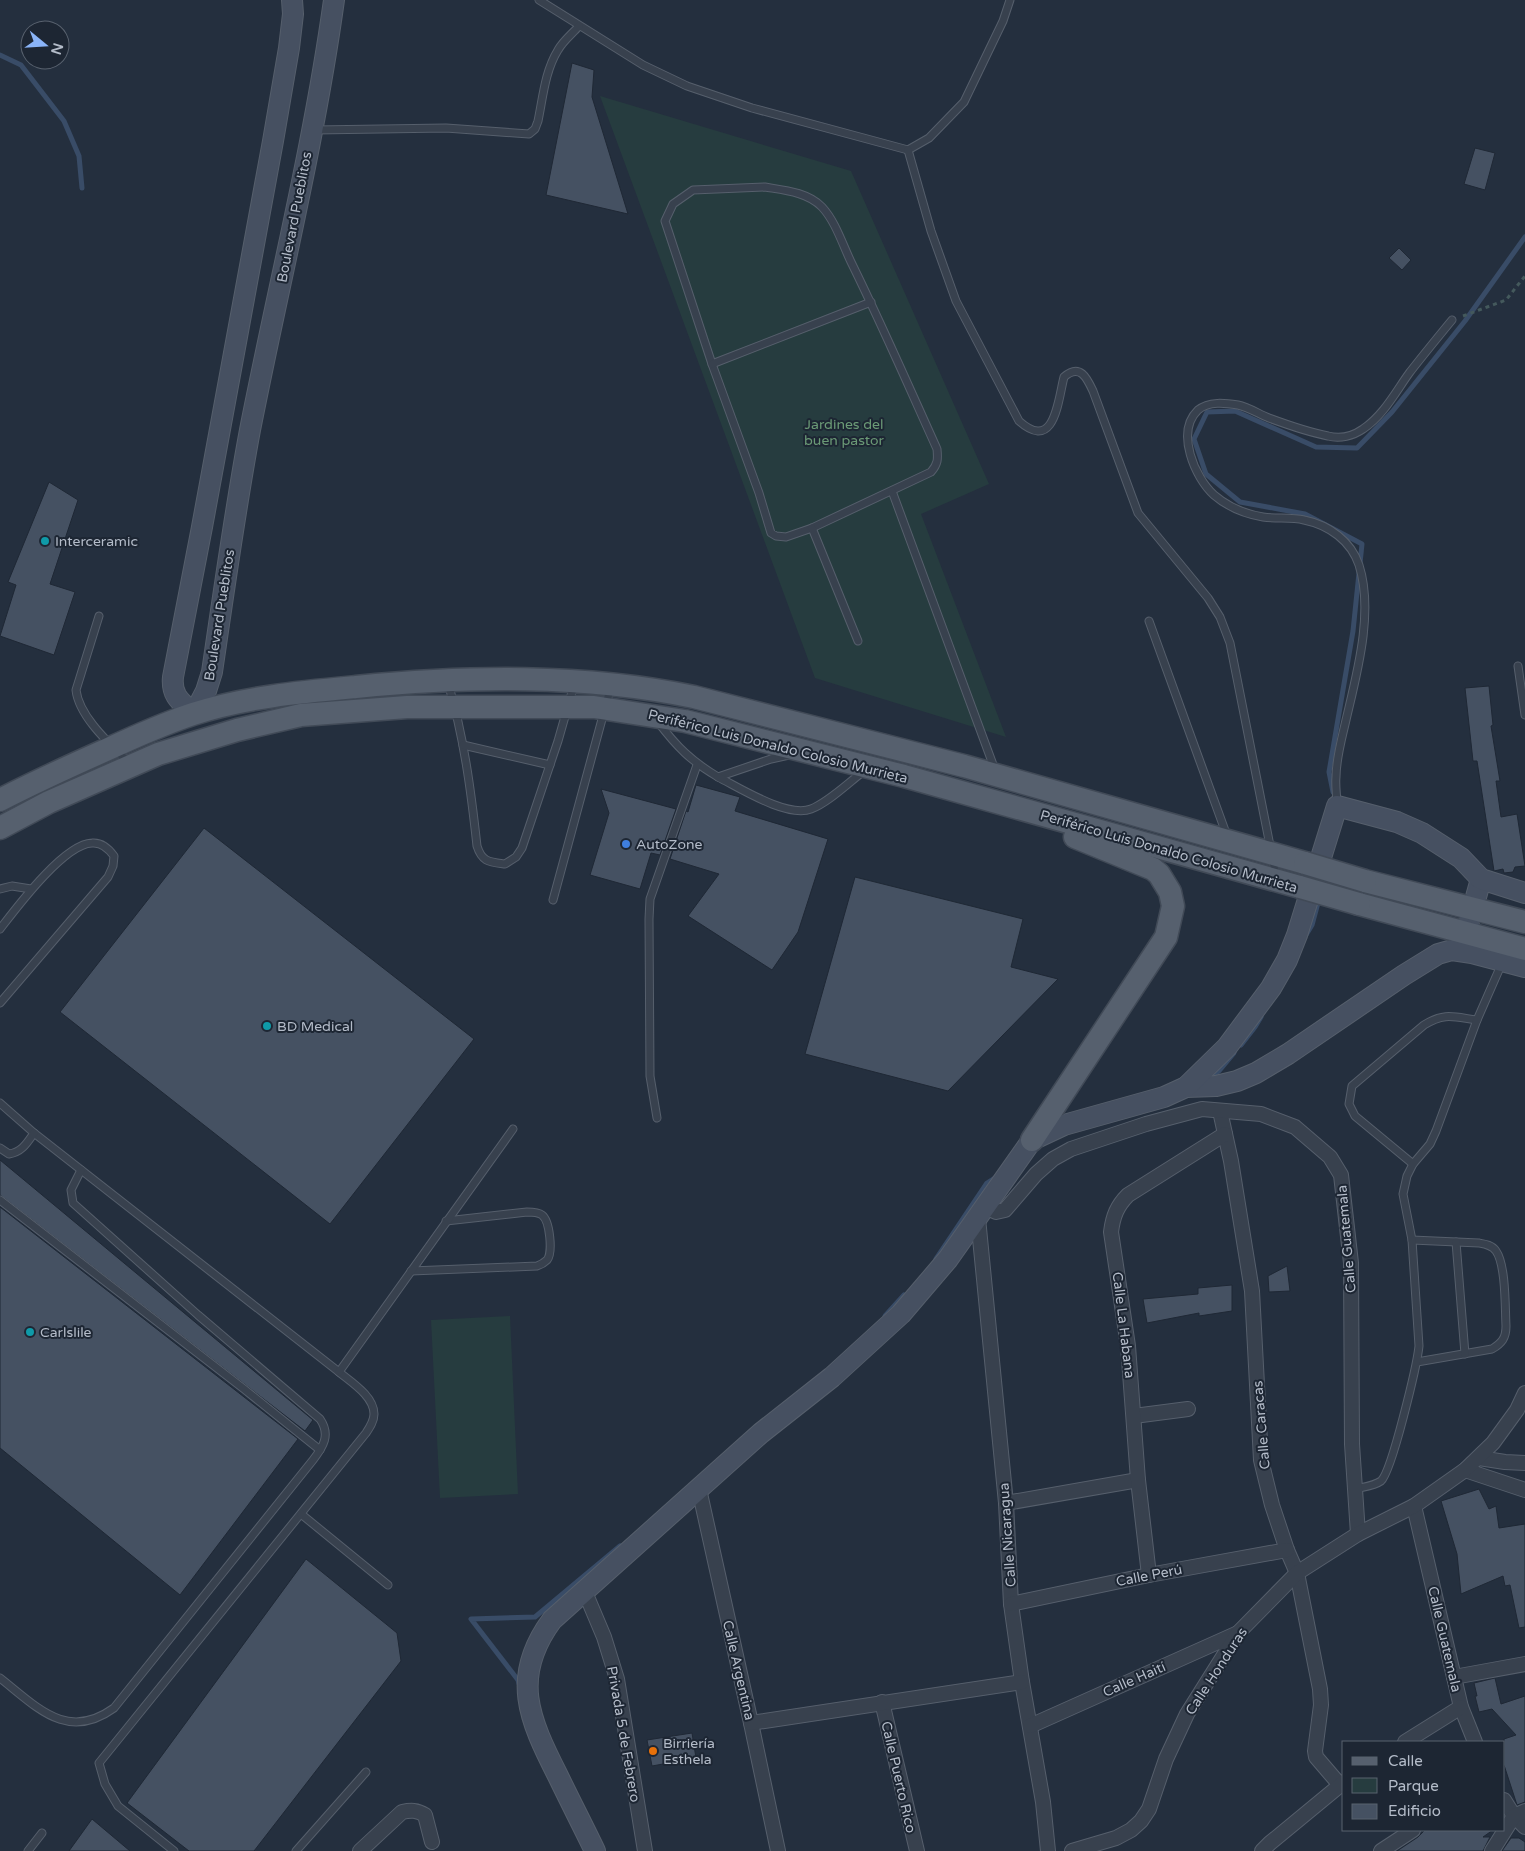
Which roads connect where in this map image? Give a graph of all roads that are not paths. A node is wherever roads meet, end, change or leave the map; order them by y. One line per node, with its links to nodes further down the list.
1 (292, 0): 10 (street)
2 (334, 0): 6 (street, Boulevard Pueblitos)
3 (539, 0): 5 (lane)
4 (1010, 0): 7 (lane)
5 (579, 26): 6 (lane); 7 (lane)
6 (311, 130): 11 (street, Boulevard Pueblitos)
7 (908, 150): 45 (lane)
8 (871, 302): 12 (lane); 12 (lane); 15 (lane)
9 (1452, 320): 43 (lane)
10 (233, 353): 11 (street); 13 (street)
11 (265, 357): 14 (street, Boulevard Pueblitos)
12 (712, 364): 16 (lane)
13 (218, 436): 14 (street); 28 (street)
14 (248, 443): 28 (street, Boulevard Pueblitos)
15 (892, 490): 16 (lane); 39 (lane)
16 (812, 528): 19 (lane)
17 (99, 616): 32 (lane)
18 (1149, 622): 46 (lane)
19 (858, 641)
20 (1518, 666): 29 (lane)
21 (448, 681): 22 (main road, Periférico Luis Donaldo Colosio Murrieta); 26 (lane); 28 (main road, Periférico Luis Donaldo Colosio Murrieta)
22 (575, 682): 23 (main road, Periférico Luis Donaldo Colosio Murrieta); 25 (lane)
23 (612, 683): 24 (main road, Periférico Luis Donaldo Colosio Murrieta); 27 (lane)
24 (653, 702): 27 (main road, Periférico Luis Donaldo Colosio Murrieta); 33 (main road, Periférico Luis Donaldo Colosio Murrieta); 35 (main road, Periférico Luis Donaldo Colosio Murrieta); 36 (lane)
25 (570, 706): 26 (main road, Periférico Luis Donaldo Colosio Murrieta); 27 (main road, Periférico Luis Donaldo Colosio Murrieta); 37 (lane)
26 (455, 707): 30 (main road, Periférico Luis Donaldo Colosio Murrieta); 31 (lane)
27 (606, 709): 52 (lane)
28 (194, 714): 30 (main road); 32 (main road, Periférico Luis Donaldo Colosio Murrieta); 34 (main road)
29 (1525, 715)
30 (237, 730): 34 (main road, Periférico Luis Donaldo Colosio Murrieta)
31 (462, 745): 37 (lane); 37 (lane)
32 (113, 747): 38 (lane); 42 (main road, Periférico Luis Donaldo Colosio Murrieta)
33 (806, 751): 35 (main road, Periférico Luis Donaldo Colosio Murrieta); 40 (lane)
34 (158, 754): 38 (main road, Periférico Luis Donaldo Colosio Murrieta)
35 (880, 757): 39 (main road, Periférico Luis Donaldo Colosio Murrieta); 40 (lane); 41 (main road, Periférico Luis Donaldo Colosio Murrieta)
36 (697, 764): 40 (lane); 65 (lane)
37 (550, 765)
38 (132, 766): 44 (main road, Periférico Luis Donaldo Colosio Murrieta)
39 (997, 775): 46 (main road, Periférico Luis Donaldo Colosio Murrieta)
40 (718, 777)
41 (977, 797): 46 (main road, Periférico Luis Donaldo Colosio Murrieta); 69 (main road)
42 (0, 800)
43 (1337, 806): 47 (street); 62 (street)
44 (0, 828)
45 (1272, 854): 46 (main road, Periférico Luis Donaldo Colosio Murrieta); 48 (lane); 53 (main road, Periférico Luis Donaldo Colosio Murrieta, bridge)
46 (1233, 856): 48 (main road, Periférico Luis Donaldo Colosio Murrieta)
47 (1481, 879): 51 (street); 53 (street)
48 (1277, 881): 56 (main road, Periférico Luis Donaldo Colosio Murrieta, bridge)
49 (0, 889): 50 (lane)
50 (31, 890): 55 (lane); 60 (lane)
51 (1525, 893)
52 (553, 900)
53 (1473, 908): 54 (main road, Periférico Luis Donaldo Colosio Murrieta); 56 (street)
54 (1525, 922)
55 (0, 929)
56 (1466, 933): 57 (main road, Periférico Luis Donaldo Colosio Murrieta)
57 (1525, 949)
58 (1503, 960): 59 (street); 61 (lane); 62 (street)
59 (1525, 967)
60 (0, 1004)
61 (1477, 1020): 71 (lane); 71 (lane)
62 (1186, 1087): 69 (street)
63 (0, 1103): 67 (lane)
64 (1220, 1111): 68 (street, Calle Caracas); 74 (street, Calle Guatemala); 91 (street, Calle Guatemala)
65 (657, 1118)
66 (513, 1129): 75 (lane)
67 (34, 1134): 70 (lane); 72 (lane)
68 (1225, 1134): 84 (street, Calle La Habana); 97 (street, Calle Caracas)
69 (1032, 1140): 74 (street)
70 (0, 1148)
71 (1413, 1164): 76 (lane)
72 (80, 1170): 81 (lane); 85 (lane)
73 (0, 1200): 85 (lane)
74 (981, 1213): 90 (street); 93 (street, Calle Nicaragua)
75 (446, 1221): 78 (lane); 78 (lane)
76 (1412, 1240): 77 (lane); 80 (lane)
77 (1456, 1242): 79 (lane); 79 (lane)
78 (411, 1271): 81 (lane)
79 (1465, 1354): 80 (lane)
80 (1417, 1362): 91 (lane)
81 (339, 1372): 95 (lane)
82 (1525, 1393): 86 (street, Calle Honduras)
83 (1188, 1409): 84 (street)
84 (1134, 1416): 89 (street, Calle La Habana)
85 (320, 1450): 105 (lane)
86 (1479, 1458): 87 (street); 88 (street, Calle Honduras)
87 (1525, 1463)
88 (1465, 1470): 92 (street); 94 (street, Calle Honduras)
89 (1138, 1480): 93 (street); 99 (street, Calle La Habana)
90 (699, 1488): 101 (street); 110 (street, Calle Argentina)
91 (1355, 1489): 96 (street, Calle Guatemala)
92 (1525, 1490)
93 (1006, 1503): 102 (street, Calle Nicaragua)
94 (1414, 1506): 96 (street, Calle Honduras); 106 (street, Calle Guatemala)
95 (301, 1514): 100 (lane); 123 (lane)
96 (1358, 1534): 98 (street, Calle Honduras)
97 (1287, 1550): 98 (street, Calle Caracas); 99 (street, Calle Perú)
98 (1297, 1572): 103 (street, Calle Honduras); 115 (street, Calle Caracas)
99 (1150, 1575): 102 (street, Calle Perú)
100 (388, 1584)
101 (585, 1592): 126 (street); 127 (street, Privada 5 de Febrero)
102 (1012, 1604): 107 (street, Calle Nicaragua)
103 (1238, 1633): 111 (street, Calle Haití); 131 (street, Calle Honduras)
104 (1525, 1664): 106 (street)
105 (0, 1678)
106 (1454, 1678): 109 (street, Calle Guatemala)
107 (1022, 1682): 108 (street, Calle Puerto Rico); 111 (street, Calle Nicaragua)
108 (882, 1702): 110 (street, Calle Puerto Rico); 129 (street, Calle Puerto Rico)
109 (1461, 1707): 112 (street); 113 (street, Calle Guatemala)
110 (751, 1723): 128 (street, Calle Argentina)
111 (1030, 1726): 130 (street, Calle Nicaragua)
112 (1407, 1741)
113 (1475, 1741)
114 (366, 1772): 124 (lane)
115 (1342, 1784): 132 (street)
116 (1505, 1801): 117 (street)
117 (1520, 1813): 118 (street); 134 (street)
118 (1525, 1827)
119 (1411, 1831): 133 (street)
120 (42, 1833): 122 (lane)
121 (432, 1842): 125 (street)
122 (28, 1851)
123 (174, 1851)
124 (296, 1851)
125 (360, 1851)
126 (595, 1851)
127 (645, 1851)
128 (778, 1851)
129 (917, 1851)
130 (1048, 1851)
131 (1072, 1851)
132 (1262, 1851)
133 (1381, 1851)
134 (1492, 1851)

